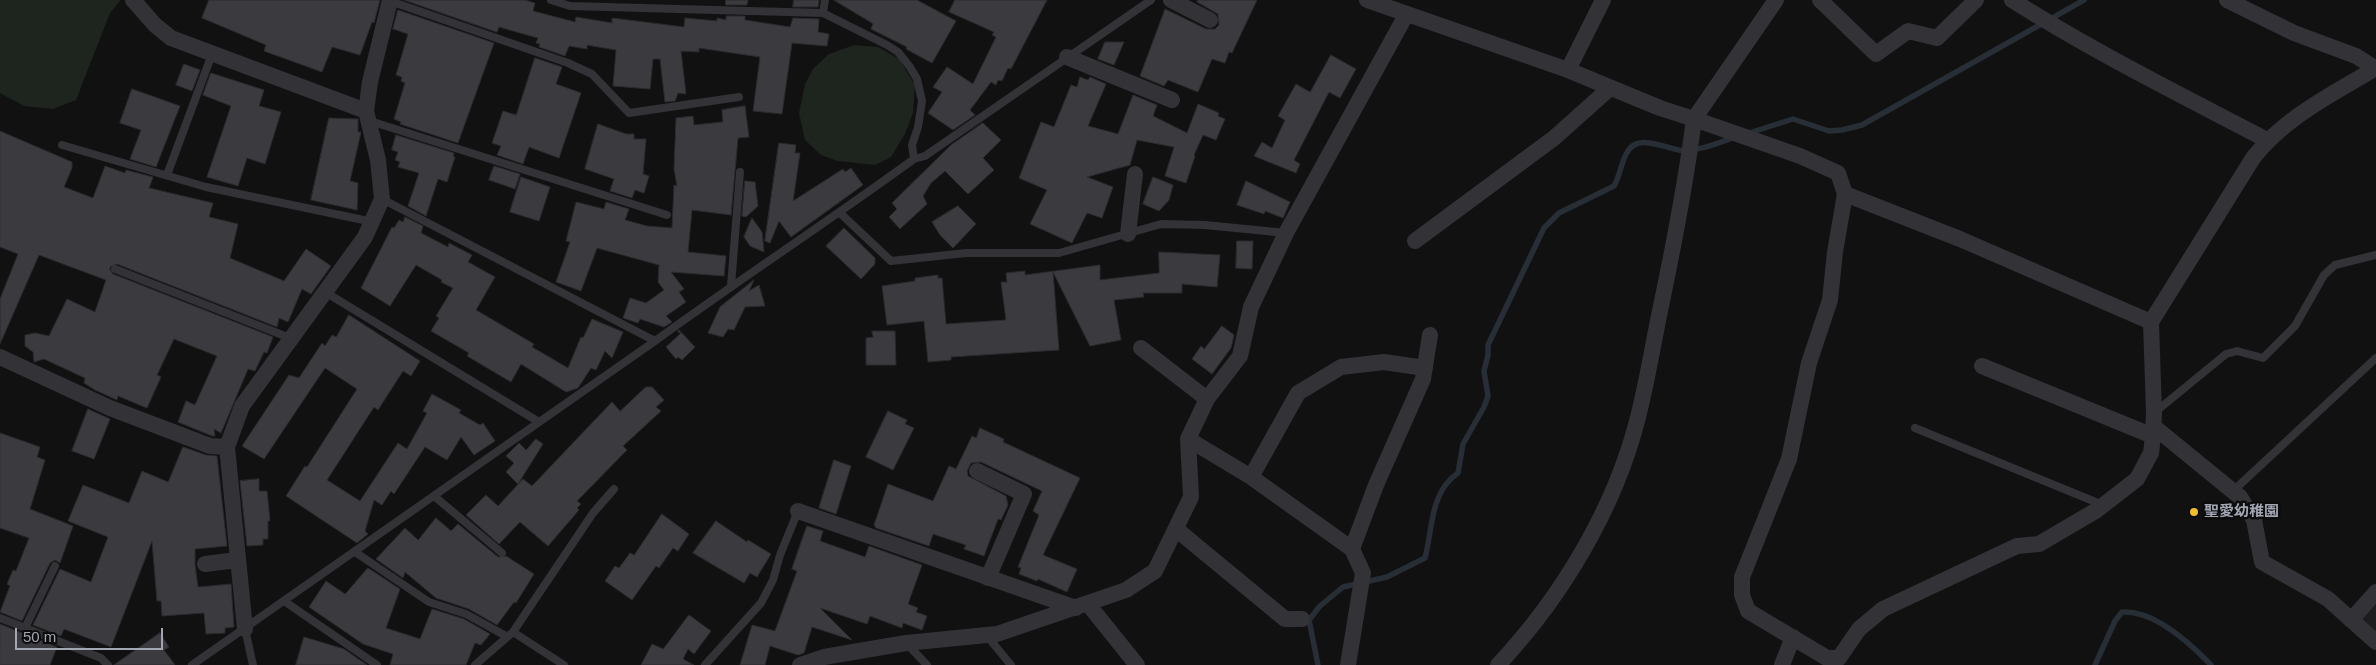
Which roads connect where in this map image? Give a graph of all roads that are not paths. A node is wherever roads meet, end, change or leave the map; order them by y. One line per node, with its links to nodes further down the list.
1 (133, 0): 17 (street)
2 (551, 0): 14 (lane)
3 (825, 0): 14 (lane)
4 (1151, 0): 18 (lane)
5 (1171, 0): 16 (street)
6 (1367, 0): 15 (street)
7 (1603, 0): 20 (street)
8 (1776, 0): 25 (street)
9 (1820, 0): 10 (street)
10 (1976, 0)
11 (2012, 0): 26 (street)
12 (2227, 0): 19 (street)
13 (390, 1): 22 (lane); 24 (street)
14 (824, 13): 28 (lane)
15 (1406, 15): 20 (street); 37 (street)
16 (1210, 20)
17 (212, 54): 24 (street); 31 (lane)
18 (1068, 57): 23 (street); 28 (lane)
19 (2375, 68): 26 (street)
20 (1568, 70): 21 (street)
21 (1610, 88): 25 (street); 39 (street)
22 (739, 97)
23 (1172, 100)
24 (368, 116): 33 (street); 35 (lane)
25 (1694, 120): 32 (street); 99 (street)
26 (2267, 140): 44 (street)
27 (62, 145): 31 (lane)
28 (914, 159): 34 (lane)
29 (740, 172): 42 (lane)
30 (1135, 174): 38 (street)
31 (167, 175): 36 (lane)
32 (1845, 194): 44 (street); 84 (street)
33 (382, 199): 36 (street); 47 (lane)
34 (840, 213): 38 (lane); 42 (lane)
35 (667, 215)
36 (373, 222): 43 (street)
37 (1286, 233): 38 (lane); 53 (street)
38 (1128, 234)
39 (1415, 241)
40 (2376, 255): 55 (lane)
41 (115, 269): 46 (lane)
42 (731, 286): 47 (lane)
43 (325, 291): 46 (street); 54 (lane)
44 (2151, 322): 55 (street)
45 (1430, 335): 52 (street)
46 (290, 338): 58 (street)
47 (655, 341): 54 (lane)
48 (1140, 348): 53 (street)
49 (0, 357): 58 (street)
50 (2376, 358): 62 (lane)
51 (1982, 366): 55 (street)
52 (1425, 368): 60 (street); 67 (street)
53 (1207, 399): 57 (street)
54 (539, 422): 63 (lane)
55 (2153, 425): 62 (street); 64 (street)
56 (1915, 428): 64 (lane)
57 (1188, 439): 60 (street); 66 (street)
58 (226, 447): 70 (street)
59 (977, 471): 73 (street)
60 (1251, 477): 67 (street)
61 (614, 489): 82 (lane)
62 (2233, 491): 79 (street)
63 (434, 496): 68 (lane); 69 (lane)
64 (2103, 505): 84 (street)
65 (798, 511): 73 (street); 93 (lane)
66 (1176, 529): 76 (street); 78 (street)
67 (1352, 548): 98 (street)
68 (355, 552): 75 (lane); 82 (lane)
69 (502, 553)
70 (237, 560): 71 (street); 81 (street)
71 (205, 564)
72 (55, 566): 80 (lane)
73 (988, 578): 76 (street)
74 (2376, 592): 79 (street)
75 (284, 602): 81 (lane); 90 (lane)
76 (1082, 606): 83 (street); 97 (street)
77 (0, 618): 80 (lane)
78 (1302, 619)
79 (2351, 620): 86 (street)
80 (25, 628): 87 (lane)
81 (245, 629): 88 (lane); 89 (lane)
82 (509, 634): 91 (lane); 92 (lane)
83 (986, 635): 85 (street); 96 (lane)
84 (1793, 637): 100 (street)
85 (906, 642): 94 (street); 95 (lane)
86 (2376, 642)
87 (108, 665)
88 (192, 665)
89 (253, 665)
90 (377, 665)
91 (475, 665)
92 (564, 665)
93 (705, 665)
94 (800, 665)
95 (927, 665)
96 (1010, 665)
97 (1136, 665)
98 (1348, 665)
99 (1498, 665)
100 (1782, 665)

